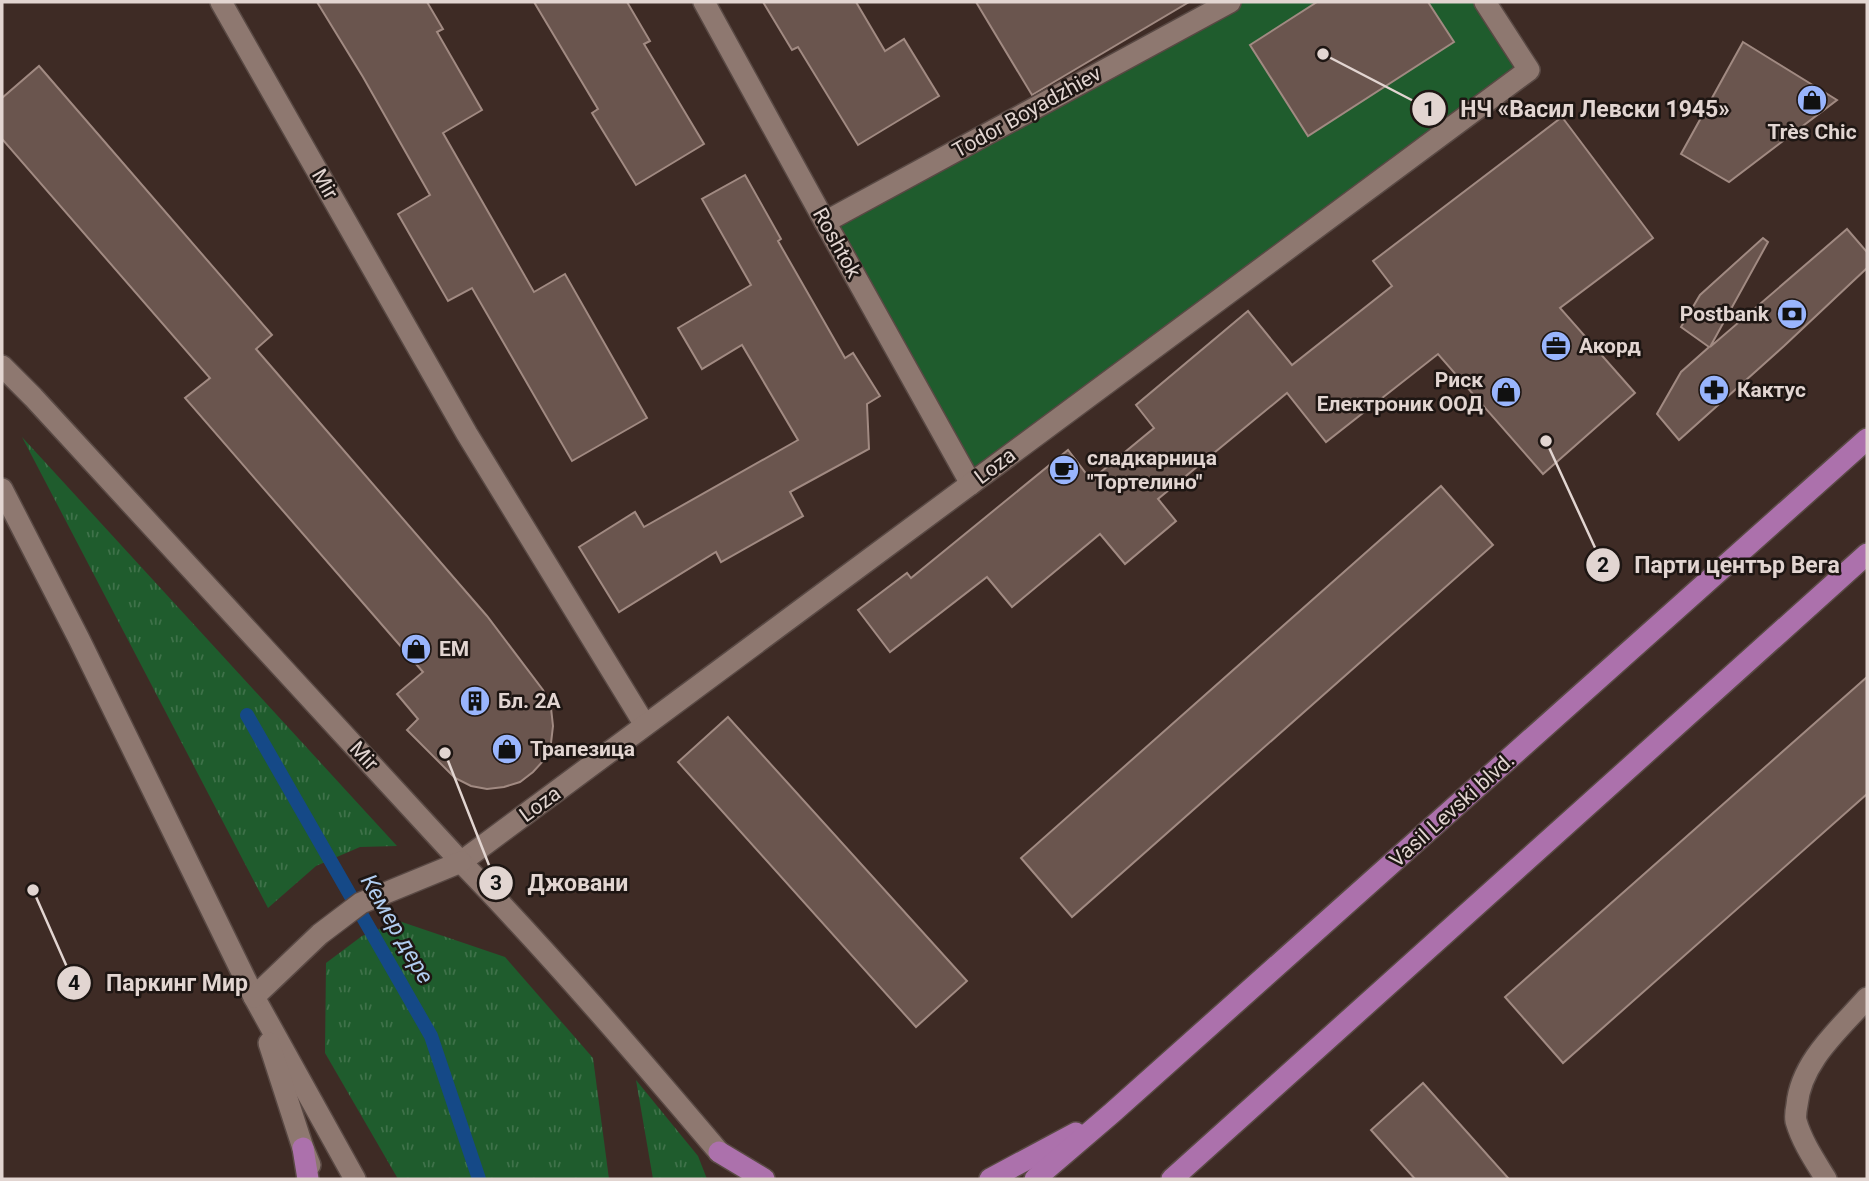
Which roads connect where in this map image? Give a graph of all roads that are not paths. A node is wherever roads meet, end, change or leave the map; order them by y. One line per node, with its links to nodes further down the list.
1 (221, 2): 12 (street, Mir)
2 (705, 2): 6 (street, Roshtok)
3 (1230, 2): 5 (street, Todor Boyadzhiev)
4 (1485, 2): 9 (street, Loza)
5 (1196, 10): 6 (street, Todor Boyadzhiev)
6 (825, 222): 9 (street, Roshtok)
7 (2, 366): 13 (street, Mir)
8 (1867, 439): 16 (highway, Vasil Levski blvd.)
9 (971, 484): 12 (street, Loza)
10 (2, 489): 14 (street)
11 (1867, 554): 26 (highway)
12 (645, 725): 13 (street, Loza)
13 (461, 862): 14 (street, Loza); 18 (street, Mir)
14 (254, 997): 17 (street); 21 (street)
15 (1867, 998): 27 (street)
16 (1112, 1113): 24 (highway); 25 (highway, Vasil Levski blvd.)
17 (303, 1148): 19 (highway); 20 (street)
18 (719, 1152): 22 (highway); 23 (highway)
19 (308, 1179)
20 (317, 1179)
21 (355, 1179)
22 (731, 1179)
23 (764, 1179)
24 (990, 1179)
25 (1035, 1179)
26 (1172, 1179)
27 (1826, 1179)

